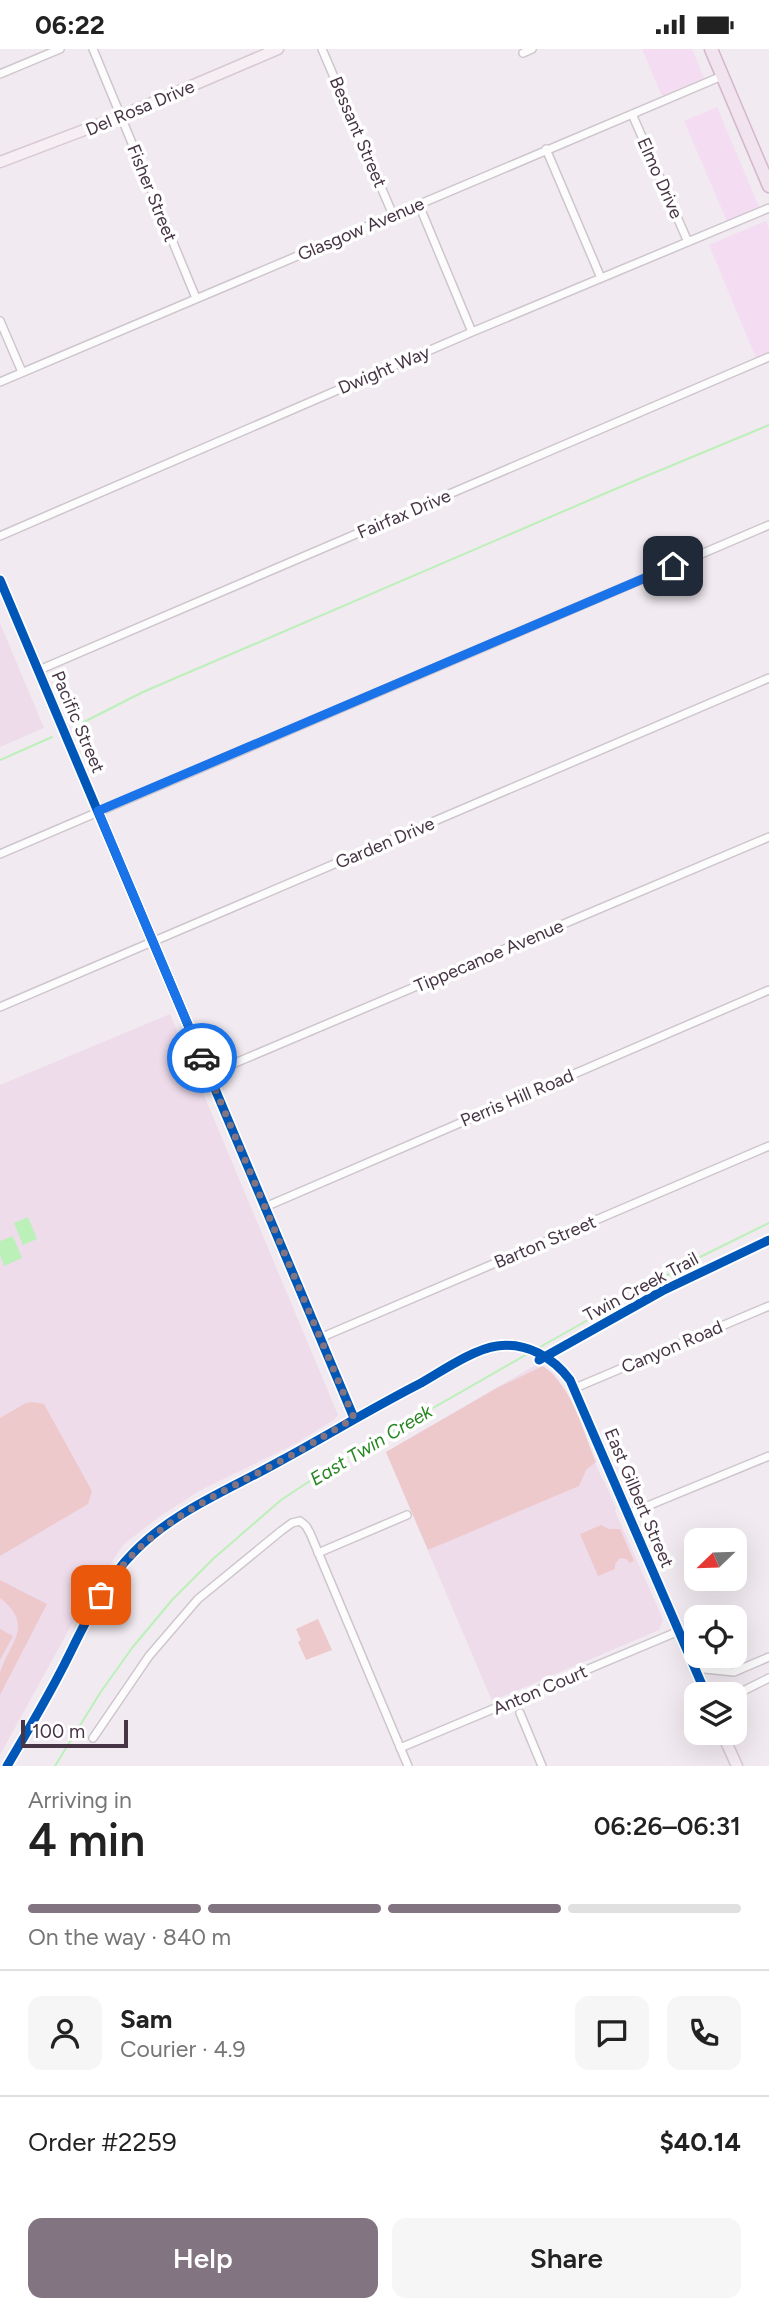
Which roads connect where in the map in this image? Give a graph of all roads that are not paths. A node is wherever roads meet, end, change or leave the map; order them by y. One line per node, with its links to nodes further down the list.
1 (60, 49): 8 (street)
2 (93, 49): 11 (street, Fisher Street)
3 (278, 49): 11 (street, Del Rosa Drive)
4 (322, 49): 17 (street, Bessant Street)
5 (532, 49): 7 (street)
6 (711, 49): 9 (main road)
7 (523, 53)
8 (0, 74)
9 (722, 76): 10 (street, Glasgow Avenue); 14 (main road)
10 (632, 114): 12 (street, Glasgow Avenue); 18 (street, Elmo Drive)
11 (121, 116): 13 (street, Del Rosa Drive); 20 (street, Fisher Street)
12 (546, 149): 15 (street, Glasgow Avenue); 19 (street)
13 (0, 162)
14 (769, 186)
15 (419, 205): 17 (street, Glasgow Avenue); 22 (street)
16 (769, 208): 18 (street, Dwight Way)
17 (393, 215): 20 (street, Glasgow Avenue)
18 (688, 241): 19 (street, Dwight Way)
19 (601, 278): 22 (street, Dwight Way)
20 (196, 298): 24 (street, Glasgow Avenue)
21 (0, 321): 24 (street)
22 (471, 332): 27 (street, Dwight Way)
23 (769, 357): 29 (street, Fairfax Drive)
24 (22, 372): 25 (street, Glasgow Avenue)
25 (0, 382)
26 (769, 525): 31 (street)
27 (0, 536)
28 (0, 580): 29 (street, Pacific Street)
29 (38, 670): 31 (street, Pacific Street)
30 (769, 678): 34 (street, Garden Drive)
31 (98, 811): 33 (street); 34 (street, Pacific Street)
32 (769, 837): 37 (street, Tippecanoe Avenue)
33 (0, 854)
34 (153, 942): 36 (street, Garden Drive); 37 (street, Pacific Street)
35 (769, 990): 39 (street, Perris Hill Road)
36 (0, 1007)
37 (209, 1074): 39 (street, Pacific Street)
38 (769, 1146): 41 (street, Barton Street)
39 (265, 1207): 41 (street, Pacific Street)
40 (769, 1306): 42 (street, Canyon Road)
41 (320, 1338): 43 (street, Pacific Street)
42 (575, 1388): 43 (street, East Gilbert Street); 45 (street, East Gilbert Street)
43 (354, 1418): 61 (street)
44 (769, 1456): 45 (street)
45 (628, 1514): 48 (street, East Gilbert Street)
46 (407, 1515): 47 (street)
47 (318, 1553): 58 (street); 60 (street)
48 (679, 1631): 49 (street, East Gilbert Street); 60 (street, Anton Court)
49 (684, 1643)
50 (769, 1657): 51 (street)
51 (747, 1666)
52 (695, 1668): 53 (street); 55 (street, East Gilbert Street)
53 (743, 1668)
54 (769, 1678): 56 (street)
55 (701, 1682)
56 (747, 1689)
57 (520, 1713): 63 (street)
58 (93, 1738)
59 (727, 1745): 64 (street)
60 (400, 1748): 62 (street)
61 (7, 1766)
62 (408, 1766)
63 (542, 1766)
64 (737, 1766)

